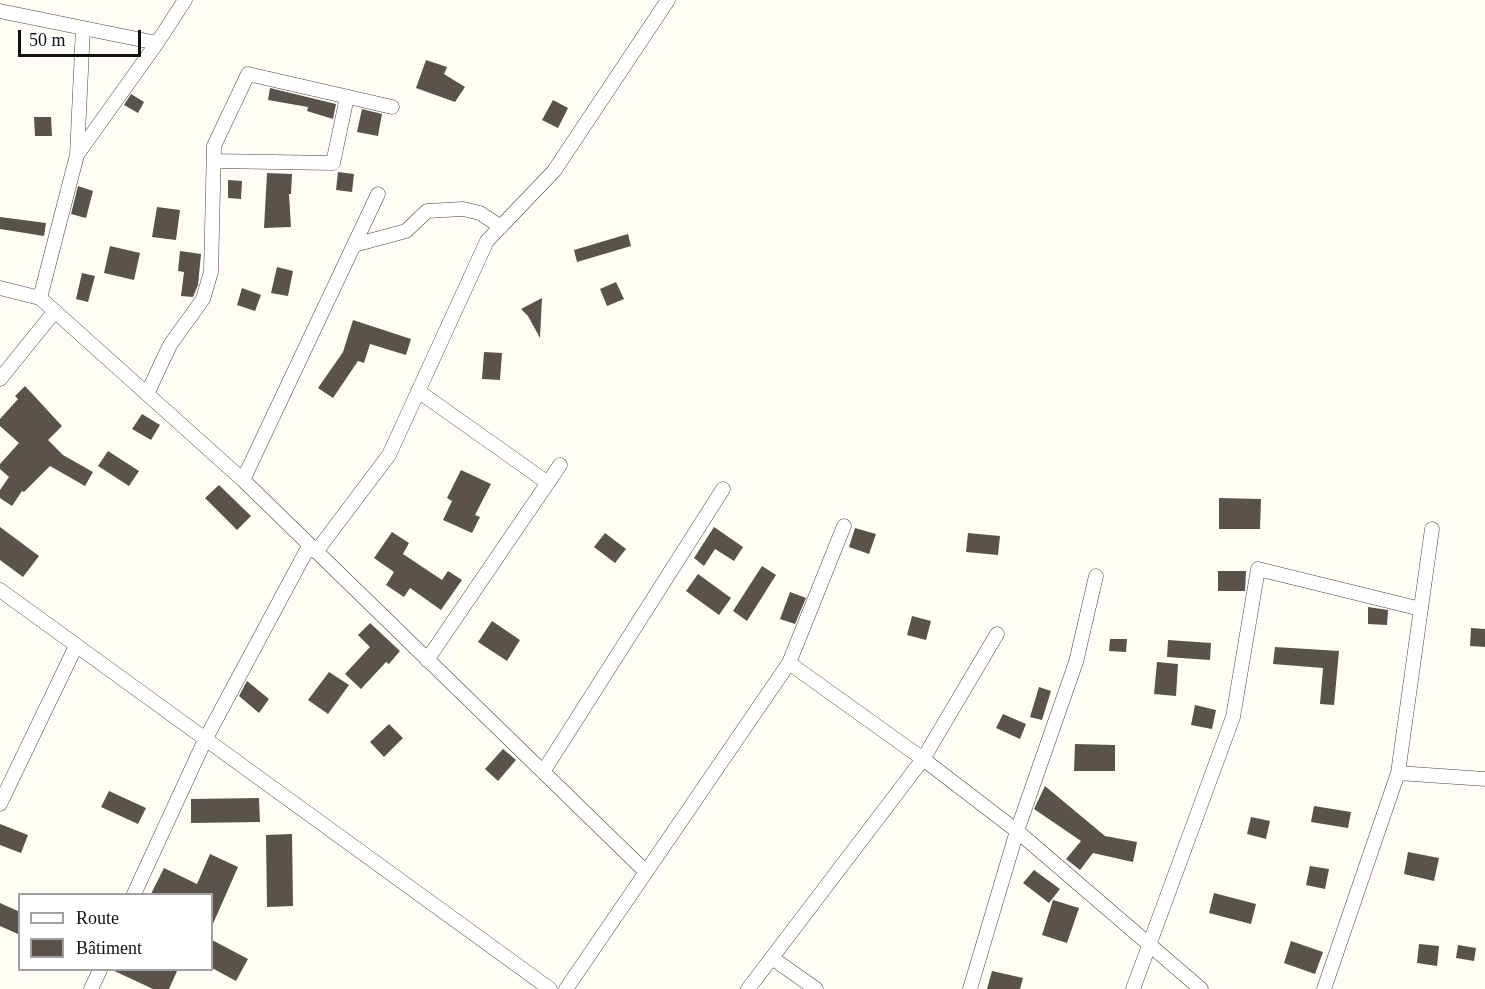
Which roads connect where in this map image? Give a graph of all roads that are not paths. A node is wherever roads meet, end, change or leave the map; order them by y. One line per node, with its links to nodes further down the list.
1 (185, 0): 5 (street)
2 (668, 0): 11 (street)
3 (0, 11): 4 (street)
4 (82, 28): 5 (street); 8 (street)
5 (157, 43): 8 (street)
6 (347, 97): 7 (street); 9 (street); 9 (street)
7 (392, 107)
8 (77, 155): 14 (street)
9 (214, 161): 18 (street)
10 (378, 194): 12 (street)
11 (501, 227): 12 (street); 17 (street)
12 (354, 245): 20 (street)
13 (0, 288): 14 (street)
14 (40, 298): 15 (street)
15 (55, 311): 16 (street); 18 (street)
16 (0, 379)
17 (418, 391): 21 (street); 25 (street)
18 (147, 394): 20 (street)
19 (560, 465): 21 (street)
20 (243, 480): 25 (street)
21 (548, 483): 31 (street)
22 (723, 489): 35 (street)
23 (844, 526): 32 (street)
24 (1432, 529): 28 (street)
25 (312, 549): 31 (street); 33 (street)
26 (1096, 576): 39 (street)
27 (0, 590): 30 (street)
28 (1421, 609): 36 (street); 42 (street)
29 (997, 634): 34 (street)
30 (76, 646): 33 (street); 38 (street)
31 (427, 660): 35 (street)
32 (789, 663): 34 (street); 40 (street)
33 (205, 740): 41 (street); 46 (street)
34 (922, 759): 39 (street); 43 (street)
35 (543, 772): 40 (street)
36 (1398, 774): 37 (street); 53 (street)
37 (1485, 778)
38 (0, 804)
39 (1017, 831): 42 (street); 50 (street)
40 (646, 872): 47 (street)
41 (134, 893)
42 (1149, 944): 51 (street); 52 (street)
43 (772, 958): 48 (street); 49 (street)
44 (99, 971): 45 (street)
45 (91, 989)
46 (550, 989)
47 (566, 989)
48 (748, 989)
49 (816, 989)
50 (970, 989)
51 (1134, 989)
52 (1201, 989)
53 (1324, 989)

